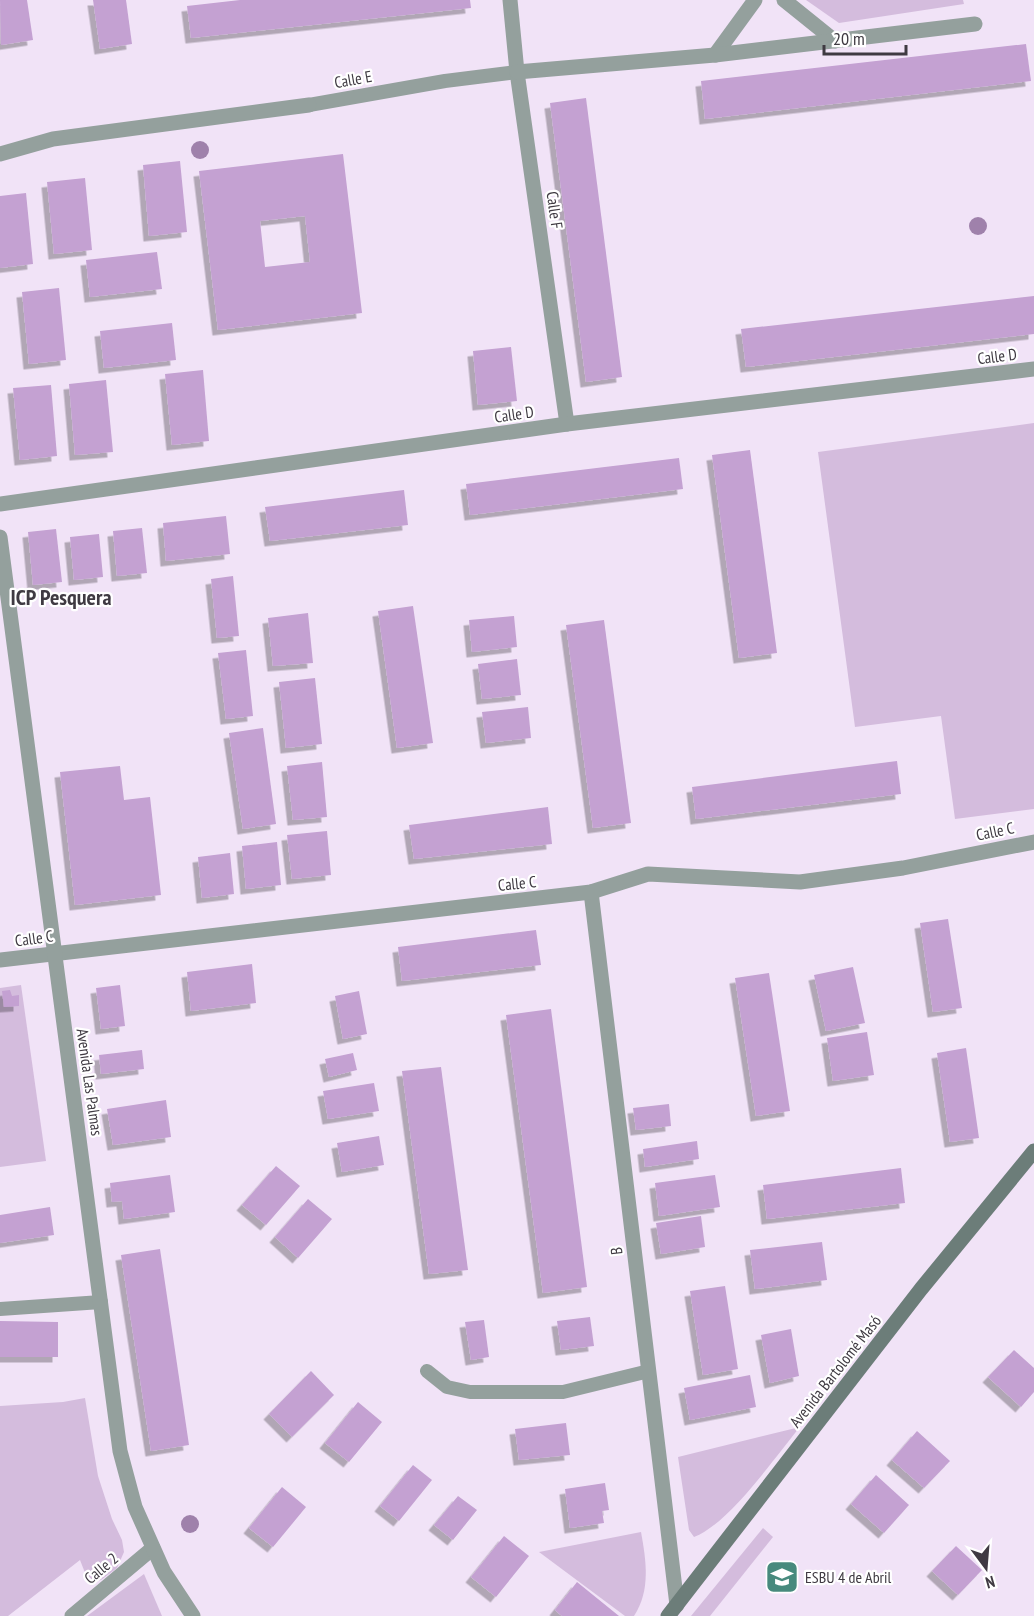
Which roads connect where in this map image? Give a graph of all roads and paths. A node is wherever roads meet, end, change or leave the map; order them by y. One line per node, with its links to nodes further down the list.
1 (510, 0): 7 (street, Calle F)
2 (755, 0): 6 (street)
3 (784, 0): 5 (street)
4 (975, 24): 5 (street, Calle E)
5 (835, 41): 6 (street, Calle E)
6 (715, 55): 7 (street, Calle E)
7 (518, 72): 8 (lane, Calle E); 11 (street, Calle F)
8 (309, 105): 9 (street, Calle E)
9 (0, 154)
10 (1034, 369): 11 (street, Calle D)
11 (567, 424): 12 (street, Calle D)
12 (0, 504)
13 (0, 537): 16 (street, Avenida Las Palmas)
14 (1034, 842): 15 (street, Calle C)
15 (591, 892): 16 (street, Calle C); 22 (street, B)
16 (55, 953): 17 (street, Calle C); 19 (street, Avenida Las Palmas)
17 (0, 960)
18 (1034, 1151): 24 (main road, Avenida Bartolomé Masó)
19 (101, 1302): 20 (lane); 23 (street, Avenida Las Palmas)
20 (0, 1309)
21 (427, 1371): 22 (lane)
22 (649, 1371): 24 (street, B)
23 (153, 1548): 25 (street, Calle 2); 26 (street, Avenida Las Palmas)
24 (673, 1610)
25 (72, 1616)
26 (194, 1616)

